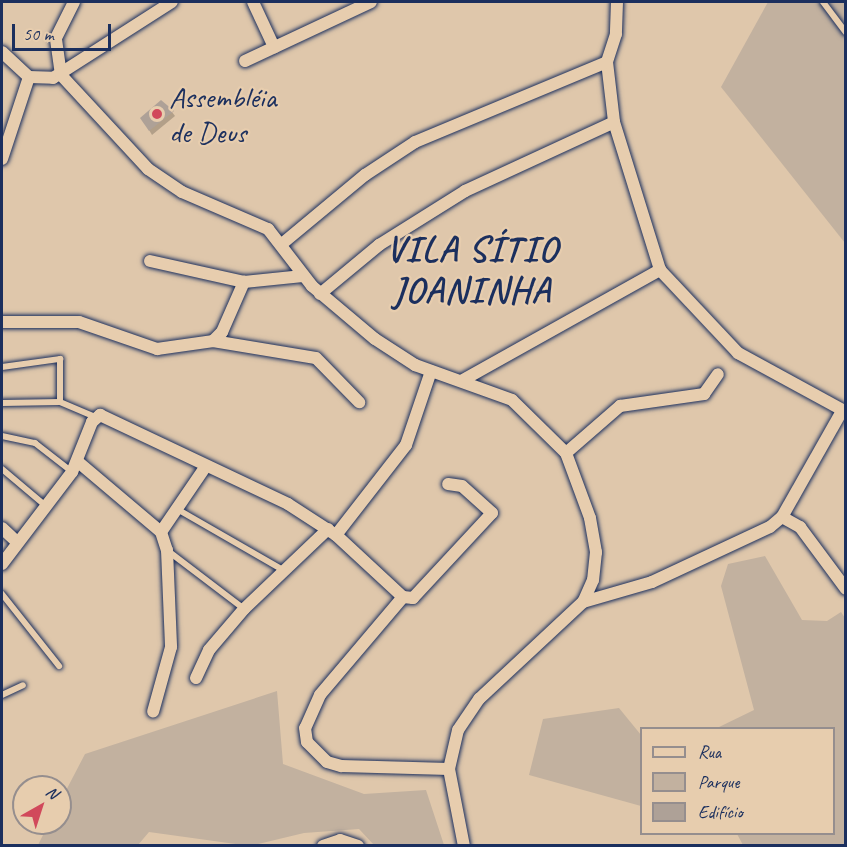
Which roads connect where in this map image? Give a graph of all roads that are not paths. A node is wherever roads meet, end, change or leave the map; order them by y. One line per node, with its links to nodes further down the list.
1 (74, 2): 12 (street)
2 (172, 2): 12 (street)
3 (253, 2): 8 (street)
4 (370, 2): 8 (street)
5 (617, 2): 11 (street)
6 (823, 2): 7 (lane)
7 (846, 32)
8 (274, 47): 10 (street)
9 (2, 52): 13 (street)
10 (245, 61)
11 (607, 62): 14 (street); 16 (street)
12 (61, 75): 13 (street); 16 (street)
13 (29, 77): 15 (street)
14 (614, 122): 18 (street); 21 (street)
15 (2, 159)
16 (283, 243): 19 (street)
17 (150, 261): 20 (street)
18 (660, 270): 27 (street); 31 (street)
19 (303, 276): 20 (street); 21 (street)
20 (244, 282): 23 (street)
21 (320, 294): 25 (street)
22 (2, 321): 23 (street)
23 (213, 341): 29 (street)
24 (2, 367): 28 (lane)
25 (431, 371): 27 (street); 44 (street)
26 (718, 374): 34 (street)
27 (463, 380): 34 (street)
28 (60, 402): 30 (lane); 32 (lane)
29 (359, 402)
30 (2, 403)
31 (844, 411): 41 (street)
32 (96, 417): 35 (street); 36 (street)
33 (2, 436): 35 (lane)
34 (566, 453): 52 (street)
35 (74, 466): 39 (street); 43 (street)
36 (206, 466): 40 (street); 44 (street)
37 (2, 469): 39 (lane)
38 (448, 484): 51 (street)
39 (46, 506): 45 (street)
40 (177, 509): 43 (street); 48 (lane)
41 (782, 517): 49 (street); 52 (street)
42 (2, 528): 45 (street)
43 (161, 532): 46 (street)
44 (332, 532): 48 (street); 51 (street)
45 (17, 542): 47 (street)
46 (167, 550): 53 (lane); 58 (street)
47 (2, 564)
48 (285, 571): 53 (street)
49 (846, 589)
50 (2, 594): 54 (lane)
51 (403, 597): 59 (street)
52 (583, 602): 59 (street)
53 (244, 609): 55 (street)
54 (59, 666)
55 (196, 678)
56 (23, 685): 57 (lane)
57 (2, 695)
58 (153, 712)
59 (449, 769): 62 (street)
60 (323, 846): 61 (street)
61 (358, 846)
62 (464, 846)

